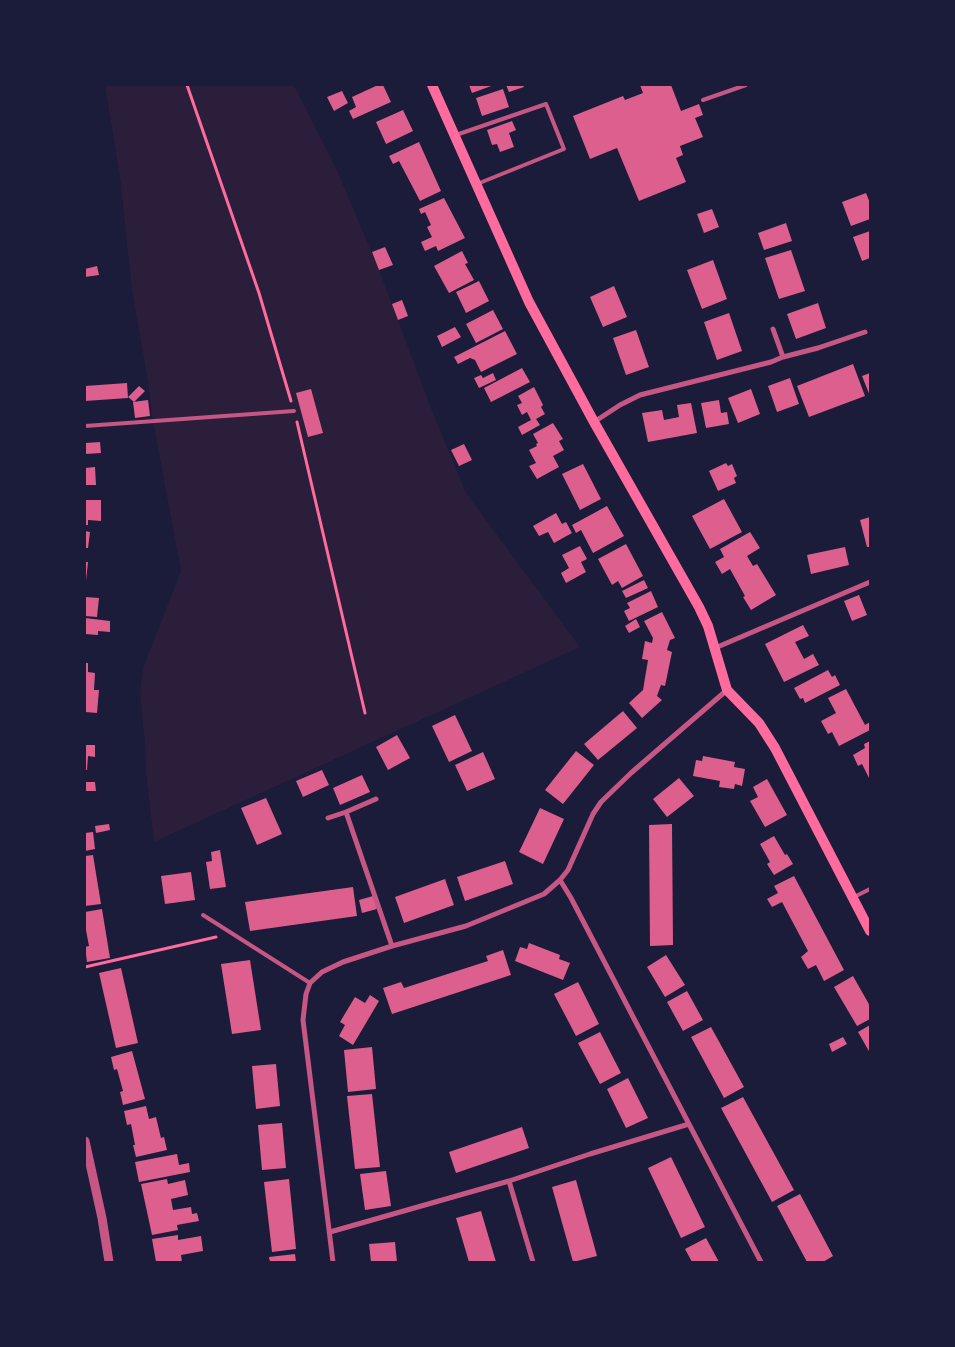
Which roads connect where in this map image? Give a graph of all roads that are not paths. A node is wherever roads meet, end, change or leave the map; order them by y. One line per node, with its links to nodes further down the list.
1 (432, 85): 4 (main road)
2 (746, 85): 3 (lane)
3 (704, 100)
4 (455, 135): 5 (main road); 5 (lane)
5 (477, 184): 10 (main road)
6 (773, 329): 8 (street)
7 (865, 332): 8 (street)
8 (783, 357): 10 (street)
9 (294, 411): 11 (lane)
10 (594, 422): 13 (main road)
11 (85, 426)
12 (870, 582): 13 (street)
13 (715, 648): 14 (main road)
14 (727, 690): 18 (street); 20 (main road)
15 (376, 799): 16 (street)
16 (346, 812): 17 (street); 23 (street)
17 (328, 818)
18 (560, 880): 23 (street); 25 (street)
19 (870, 890): 20 (lane)
20 (852, 898): 22 (main road)
21 (203, 916): 24 (lane)
22 (870, 931)
23 (392, 946): 24 (street)
24 (310, 983): 28 (street)
25 (689, 1124): 27 (street); 32 (street)
26 (85, 1141): 29 (street)
27 (509, 1182): 28 (street); 31 (street)
28 (330, 1232): 30 (street)
29 (109, 1262)
30 (333, 1262)
31 (533, 1262)
32 (761, 1262)

